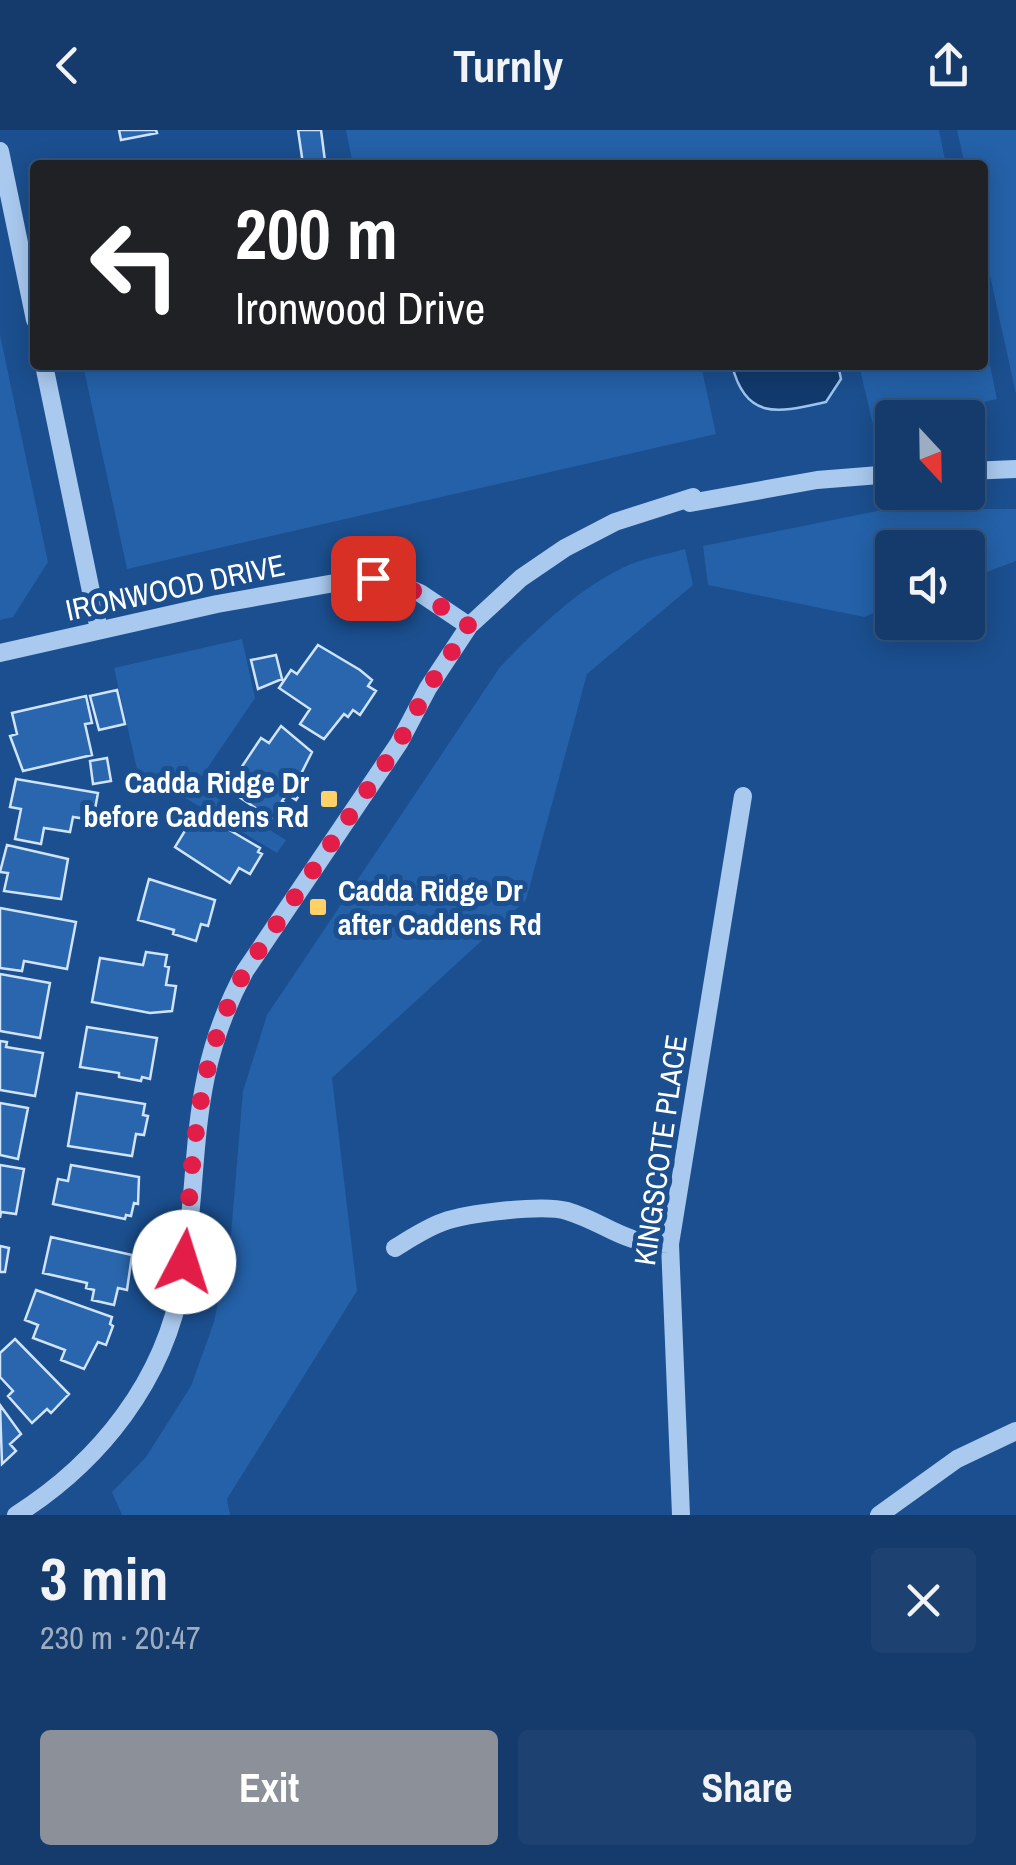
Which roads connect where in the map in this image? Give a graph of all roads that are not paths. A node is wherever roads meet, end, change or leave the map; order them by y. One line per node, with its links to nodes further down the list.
1 (0, 151): 2 (street)
2 (30, 296)
3 (45, 370): 8 (street)
4 (1016, 469): 5 (street)
5 (985, 470)
6 (875, 475): 7 (street)
7 (469, 626): 8 (street, IRONWOOD DRIVE); 14 (street)
8 (99, 630): 9 (street, IRONWOOD DRIVE)
9 (0, 653)
10 (743, 796): 11 (street, KINGSCOTE PLACE)
11 (670, 1244): 12 (street); 15 (street, KINGSCOTE PLACE)
12 (395, 1248)
13 (1016, 1431): 16 (street)
14 (16, 1515)
15 (681, 1515)
16 (880, 1515)

